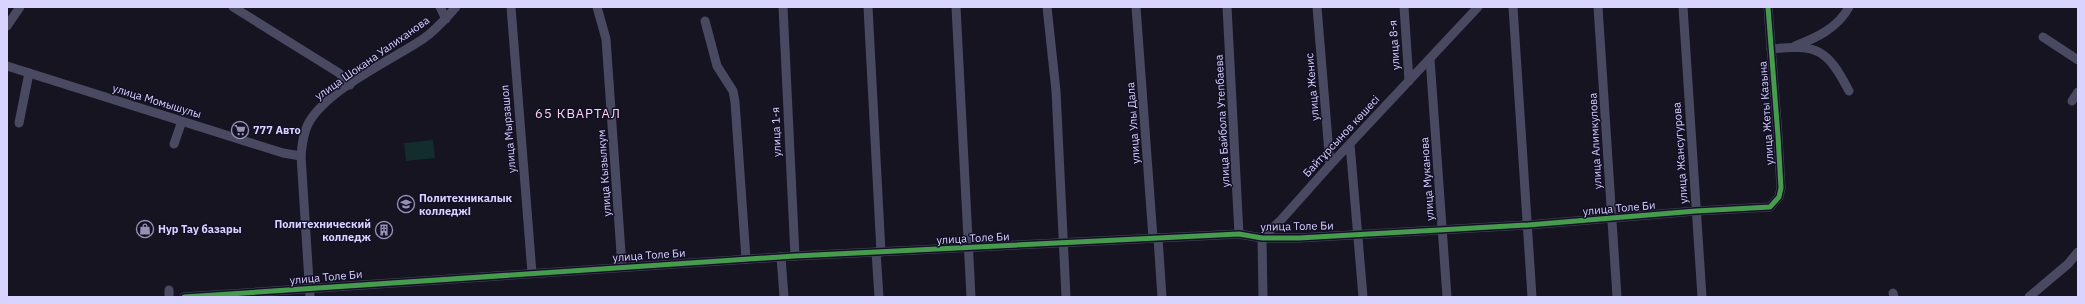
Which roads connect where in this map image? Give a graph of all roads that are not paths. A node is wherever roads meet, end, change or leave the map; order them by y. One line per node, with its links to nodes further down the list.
1 (20, 7): 23 (street)
2 (233, 7): 32 (street)
3 (440, 7): 21 (street)
4 (456, 7): 21 (street, улица Шокана Уалиханова)
5 (511, 7): 59 (street, улица Мырзашол)
6 (597, 7): 58 (street, улица Кызылкум)
7 (782, 7): 55 (street, улица 1-я)
8 (868, 7): 53 (street)
9 (956, 7): 52 (street)
10 (1047, 7): 51 (street)
11 (1136, 7): 49 (street, улица Улы Дала)
12 (1227, 7): 47 (street, улица Байбола Утепбаева)
13 (1317, 7): 41 (street, улица Женис)
14 (1404, 7): 31 (street, улица 8-я)
15 (1478, 7): 27 (street, Байтұрсынов көшесі)
16 (1513, 7): 45 (street)
17 (1598, 7): 44 (street, улица Алимкулова)
18 (1682, 7): 43 (street, улица Жансугурова)
19 (1768, 7): 26 (street, улица Жеты Казына)
20 (1849, 7): 25 (street)
21 (446, 19): 32 (street, улица Шокана Уалиханова)
22 (705, 21): 57 (street)
23 (7, 26)
24 (2043, 37): 28 (street)
25 (1794, 46): 26 (street); 33 (street)
26 (1771, 48): 42 (street, улица Жеты Казына)
27 (1430, 59): 31 (street, Байтұрсынов көшесі); 46 (street, улица Муканова)
28 (2078, 60)
29 (7, 66): 30 (street, улица Момышулы)
30 (29, 73): 36 (street, улица Момышулы); 37 (street)
31 (1409, 81): 39 (street, Байтұрсынов көшесі)
32 (350, 85): 40 (street, улица Шокана Уалиханова)
33 (1849, 91)
34 (2078, 92): 35 (street)
35 (2072, 102)
36 (182, 121): 38 (street); 40 (street, улица Момышулы)
37 (19, 123)
38 (174, 144)
39 (1350, 144): 41 (street, Байтұрсынов көшесі); 48 (street)
40 (301, 156): 60 (street, улица Шокана Уалиханова)
41 (1330, 165): 50 (street, Байтұрсынов көшесі)
42 (1763, 208): 43 (street, улица Толе Би)
43 (1696, 211): 44 (street, улица Толе Би); 72 (street, улица Жансугурова)
44 (1611, 218): 45 (street, улица Толе Би); 71 (street, улица Алимкулова)
45 (1528, 225): 46 (street, улица Толе Би); 70 (street)
46 (1443, 231): 48 (street, улица Толе Би); 69 (street, улица Муканова)
47 (1239, 234): 49 (street, улица Толе Би); 50 (street, улица Толе Би)
48 (1358, 234): 50 (street, улица Толе Би); 68 (street)
49 (1156, 238): 51 (street, улица Толе Би); 66 (street, улица Улы Дала)
50 (1262, 238): 67 (street)
51 (1063, 243): 52 (street, улица Толе Би); 65 (street)
52 (968, 248): 53 (street, улица Толе Би); 64 (street)
53 (878, 252): 55 (street, улица Толе Би); 63 (street)
54 (2078, 252): 73 (street)
55 (795, 256): 56 (street, улица Толе Би)
56 (781, 257): 57 (street, улица Толе Би); 62 (street)
57 (746, 259): 58 (street, улица Толе Би)
58 (622, 267): 59 (street, улица Толе Би)
59 (532, 273): 60 (street, улица Толе Би)
60 (310, 292): 61 (street, улица Толе Би)
61 (184, 297)
62 (784, 297)
63 (879, 297)
64 (971, 297)
65 (1066, 297)
66 (1162, 297)
67 (1263, 297)
68 (1363, 297)
69 (1447, 297)
70 (1532, 297)
71 (1617, 297)
72 (1702, 297)
73 (2030, 297)

